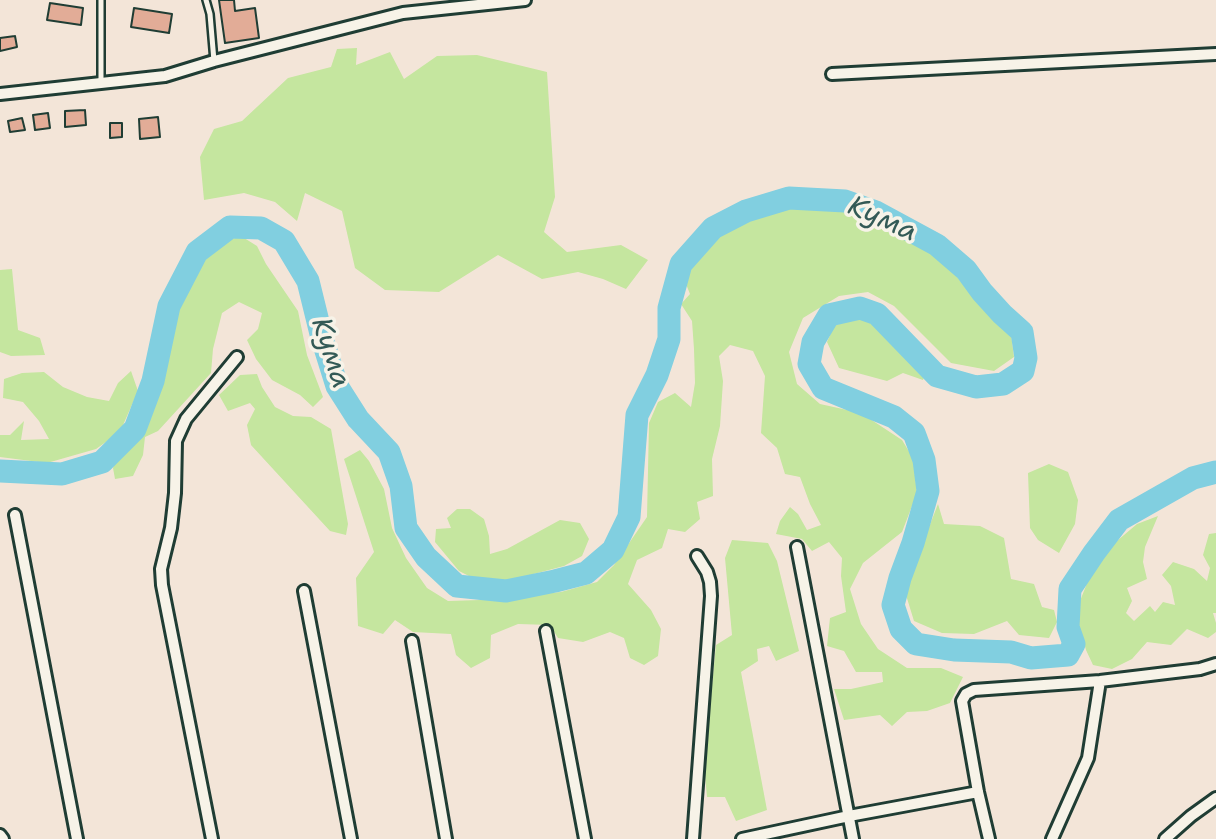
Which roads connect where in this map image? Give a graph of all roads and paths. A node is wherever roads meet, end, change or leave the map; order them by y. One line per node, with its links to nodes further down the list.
1 (101, 0): 7 (lane)
2 (206, 0): 5 (lane)
3 (525, 0): 5 (street)
4 (1216, 54): 6 (street)
5 (214, 61): 7 (street)
6 (832, 74)
7 (101, 82): 8 (street)
8 (0, 94)
9 (237, 357): 22 (street)
10 (15, 515): 21 (street)
11 (797, 547): 20 (street)
12 (697, 556): 26 (street)
13 (304, 591): 23 (street)
14 (546, 631): 25 (street)
15 (412, 641): 24 (street)
16 (1216, 664): 17 (street)
17 (1100, 681): 18 (street); 30 (street)
18 (978, 792): 20 (street); 29 (street)
19 (1216, 798): 31 (street)
20 (849, 816): 27 (street); 28 (street)
21 (77, 839)
22 (212, 839)
23 (351, 839)
24 (446, 839)
25 (585, 839)
26 (692, 839)
27 (742, 839)
28 (853, 839)
29 (989, 839)
30 (1052, 839)
31 (1165, 839)

